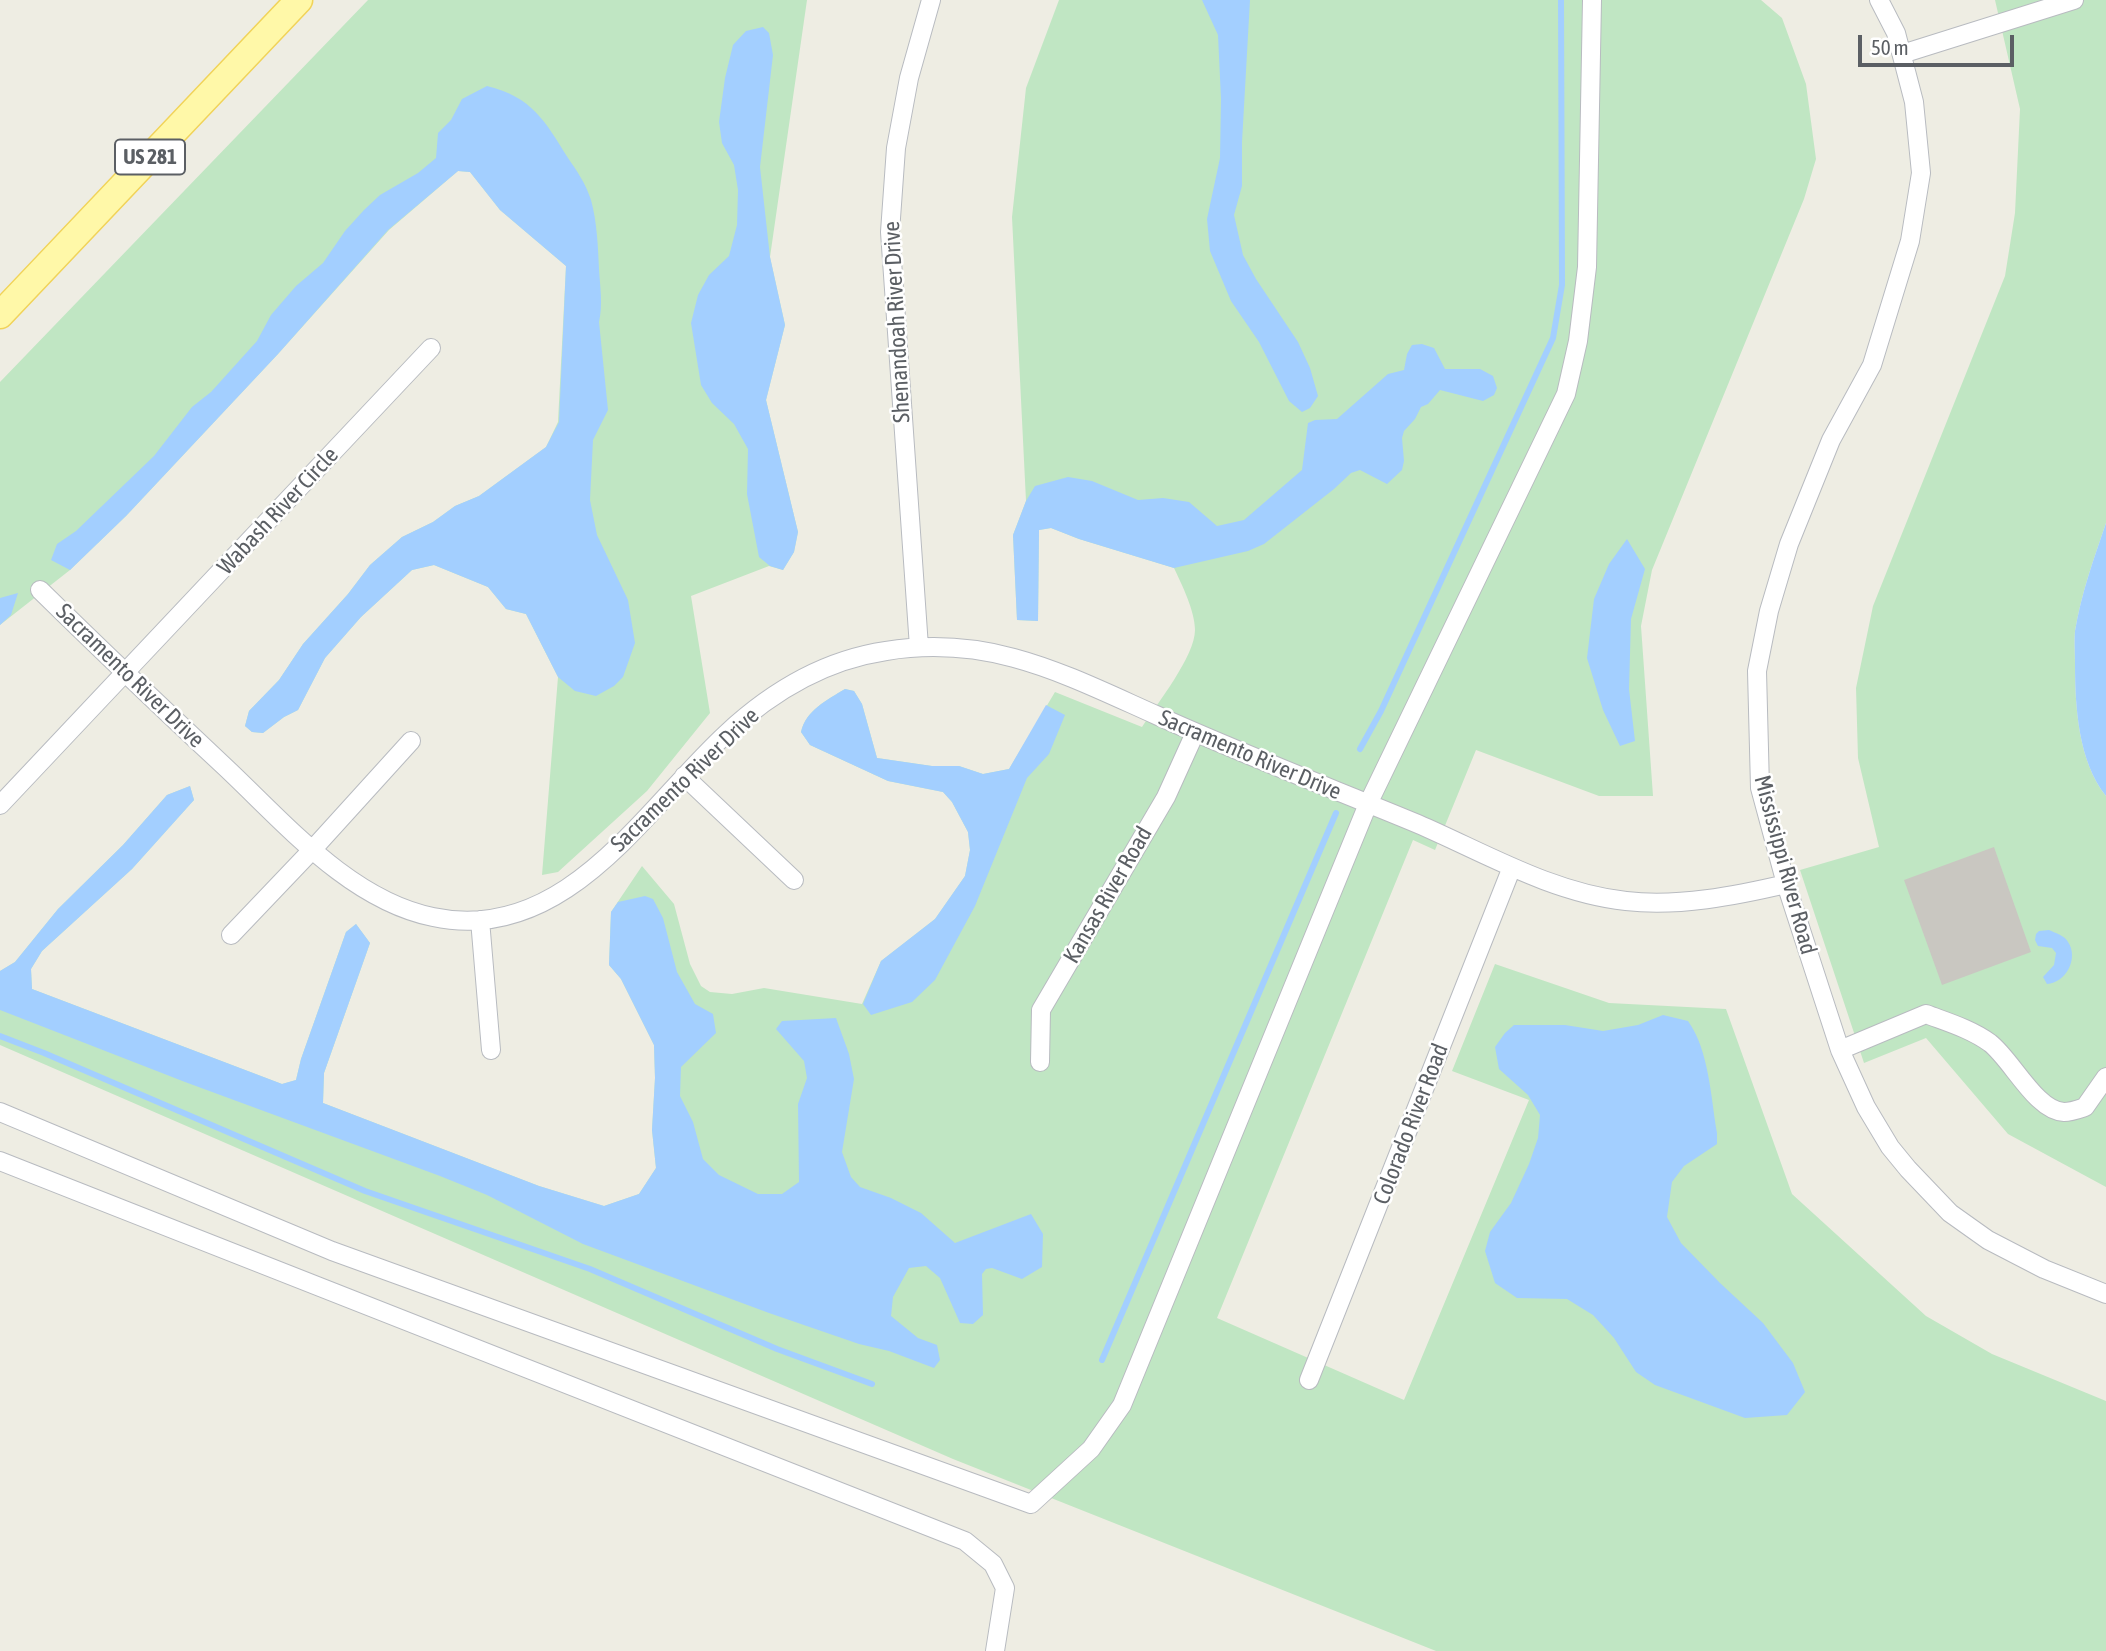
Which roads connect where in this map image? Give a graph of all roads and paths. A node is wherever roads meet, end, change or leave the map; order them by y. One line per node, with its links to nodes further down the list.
1 (299, 0): 7 (main road, US 281)
2 (931, 0): 10 (street, Shenandoah River Drive)
3 (1592, 0): 15 (street)
4 (1879, 0): 6 (street, Mississippi River Road)
5 (2074, 0): 6 (street)
6 (1902, 54): 20 (street, Mississippi River Road)
7 (0, 315)
8 (431, 348): 11 (street, Wabash River Circle)
9 (40, 590): 11 (street, Sacramento River Drive)
10 (919, 647): 12 (street, Sacramento River Drive); 14 (street, Sacramento River Drive)
11 (126, 674): 16 (street, Wabash River Circle); 17 (street, Sacramento River Drive)
12 (1195, 733): 15 (street, Sacramento River Drive); 25 (street, Kansas River Road)
13 (411, 741): 17 (street)
14 (684, 776): 19 (street); 21 (street, Sacramento River Drive)
15 (1368, 804): 18 (street, Sacramento River Drive); 27 (street)
16 (0, 805)
17 (313, 849): 21 (street, Sacramento River Drive); 22 (street)
18 (1512, 867): 20 (street, Sacramento River Drive); 30 (street, Colorado River Road)
19 (794, 880)
20 (1786, 884): 24 (street, Mississippi River Road)
21 (480, 920): 23 (street)
22 (230, 935)
23 (491, 1050)
24 (1840, 1050): 26 (street); 29 (street, Mississippi River Road)
25 (1040, 1062)
26 (2106, 1077)
27 (0, 1112)
28 (0, 1161): 31 (street)
29 (2106, 1294)
30 (1309, 1380)
31 (995, 1651)

